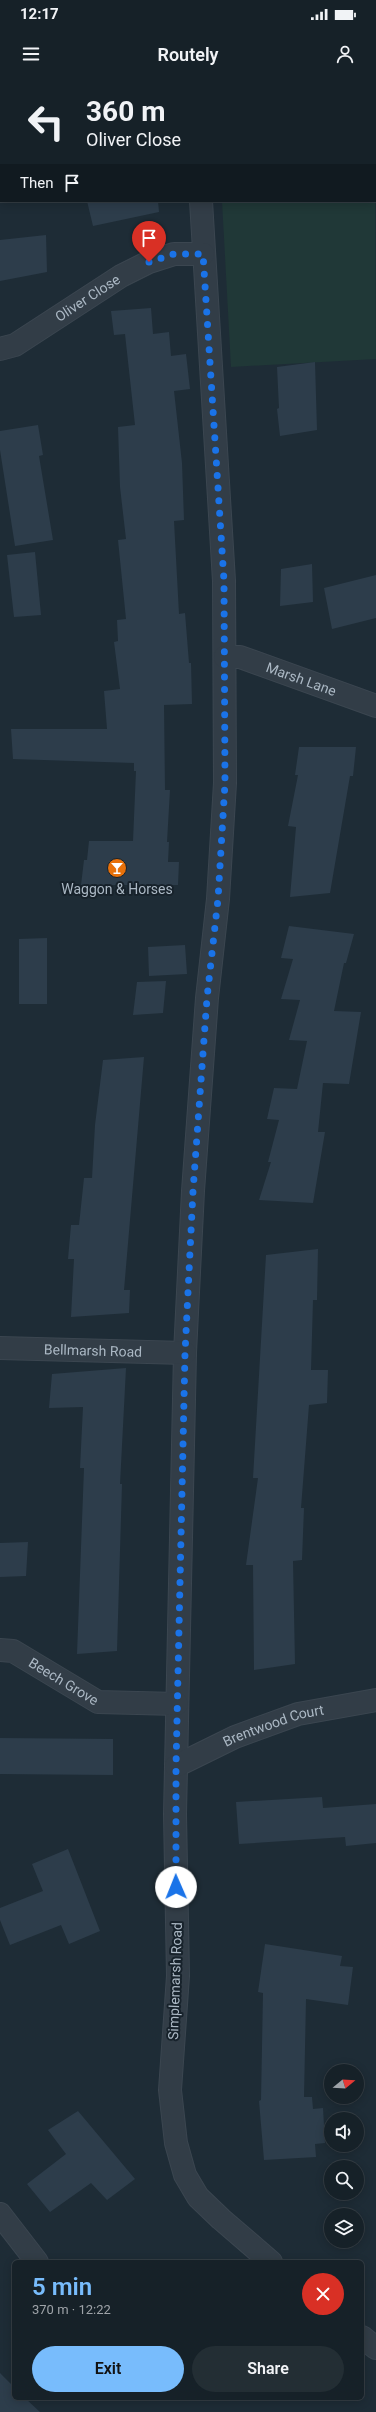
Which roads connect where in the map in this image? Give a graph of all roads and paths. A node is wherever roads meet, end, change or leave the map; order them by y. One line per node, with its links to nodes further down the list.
1 (201, 202): 2 (street, Simplemarsh Road)
2 (203, 254): 3 (street, Oliver Close); 4 (street, Simplemarsh Road)
3 (0, 350)
4 (225, 657): 5 (street, Marsh Lane); 7 (street, Simplemarsh Road)
5 (376, 706)
6 (0, 1348): 7 (street, Bellmarsh Road)
7 (185, 1353): 10 (street, Simplemarsh Road)
8 (0, 1650): 10 (street, Beech Grove)
9 (376, 1700): 11 (street, Brentwood Court)
10 (177, 1704): 11 (street, Simplemarsh Road)
11 (176, 1766): 14 (street, Simplemarsh Road)
12 (0, 2214): 13 (street)
13 (35, 2260)
14 (269, 2260)
15 (364, 2339): 16 (street)
16 (376, 2348)

